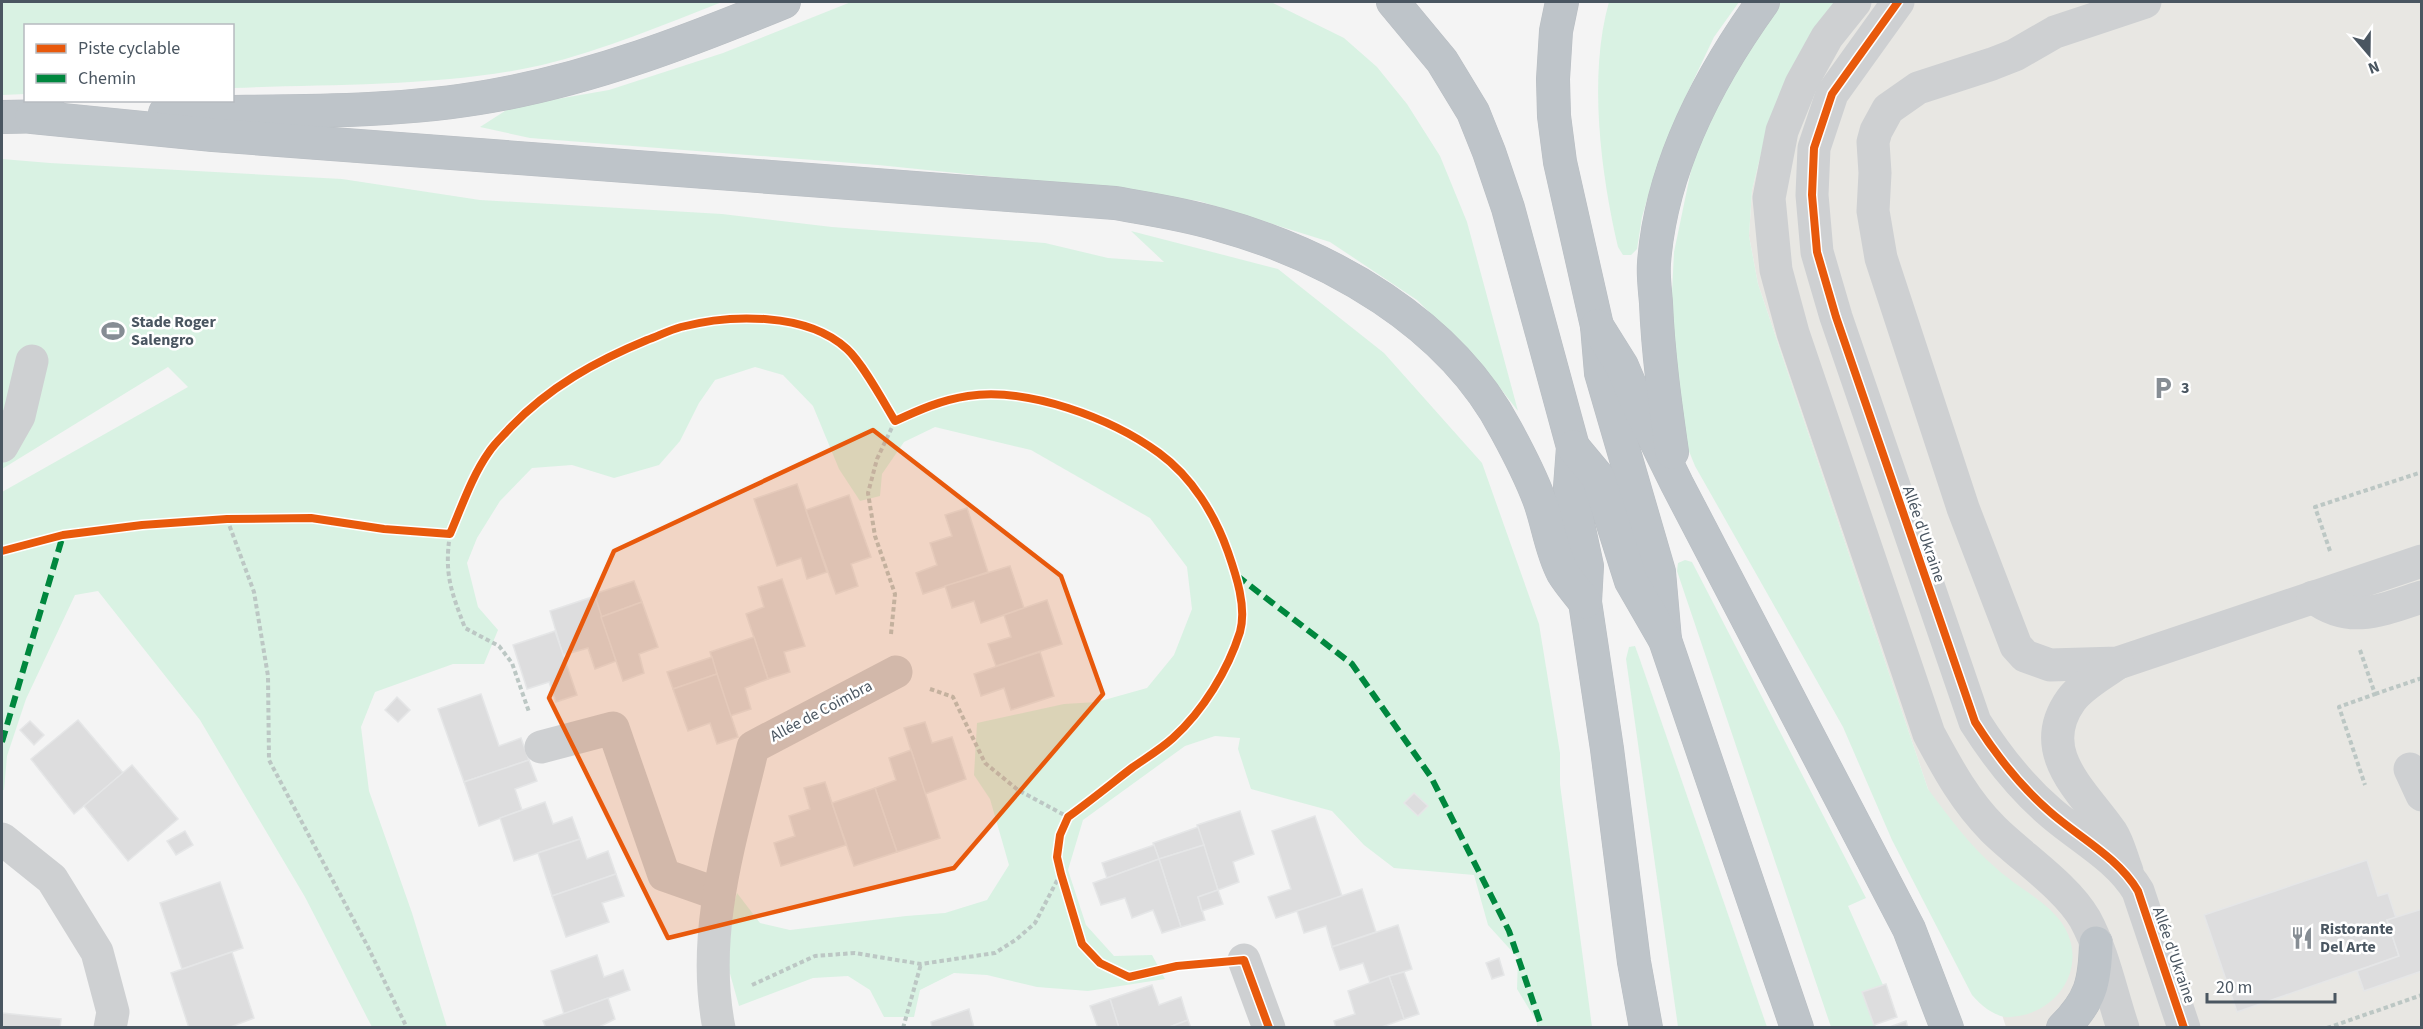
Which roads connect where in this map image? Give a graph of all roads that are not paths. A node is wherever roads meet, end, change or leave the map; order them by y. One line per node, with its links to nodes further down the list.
1 (784, 2): 9 (highway)
2 (1393, 2): 13 (highway)
3 (1562, 2): 10 (highway)
4 (1763, 2): 14 (highway)
5 (1855, 2): 26 (street)
6 (1921, 2): 8 (street)
7 (2145, 2): 20 (street)
8 (1892, 9): 24 (street, Allée d'Ukraine)
9 (17, 117): 18 (highway)
10 (1597, 326): 14 (highway); 19 (highway)
11 (32, 361): 12 (street)
12 (2, 446)
13 (1573, 447): 18 (highway); 19 (highway)
14 (1677, 484): 28 (highway)
15 (2421, 561): 16 (street)
16 (2313, 597): 17 (street); 20 (street)
17 (2421, 597)
18 (1585, 602): 32 (highway)
19 (1665, 640): 33 (highway)
20 (2118, 663): 24 (street)
21 (896, 672): 25 (street, Allée de Coïmbra)
22 (541, 747): 25 (street)
23 (2, 838): 30 (street)
24 (2127, 873): 38 (street, Allée d'Ukraine)
25 (718, 894): 29 (street, Allée de Coïmbra)
26 (2096, 943): 36 (highway); 37 (street)
27 (1244, 960): 31 (street)
28 (1933, 987): 34 (highway); 35 (highway)
29 (716, 1015)
30 (110, 1028)
31 (1269, 1028)
32 (1646, 1028)
33 (1797, 1028)
34 (1947, 1028)
35 (1974, 1028)
36 (2063, 1028)
37 (2122, 1028)
38 (2184, 1028)

